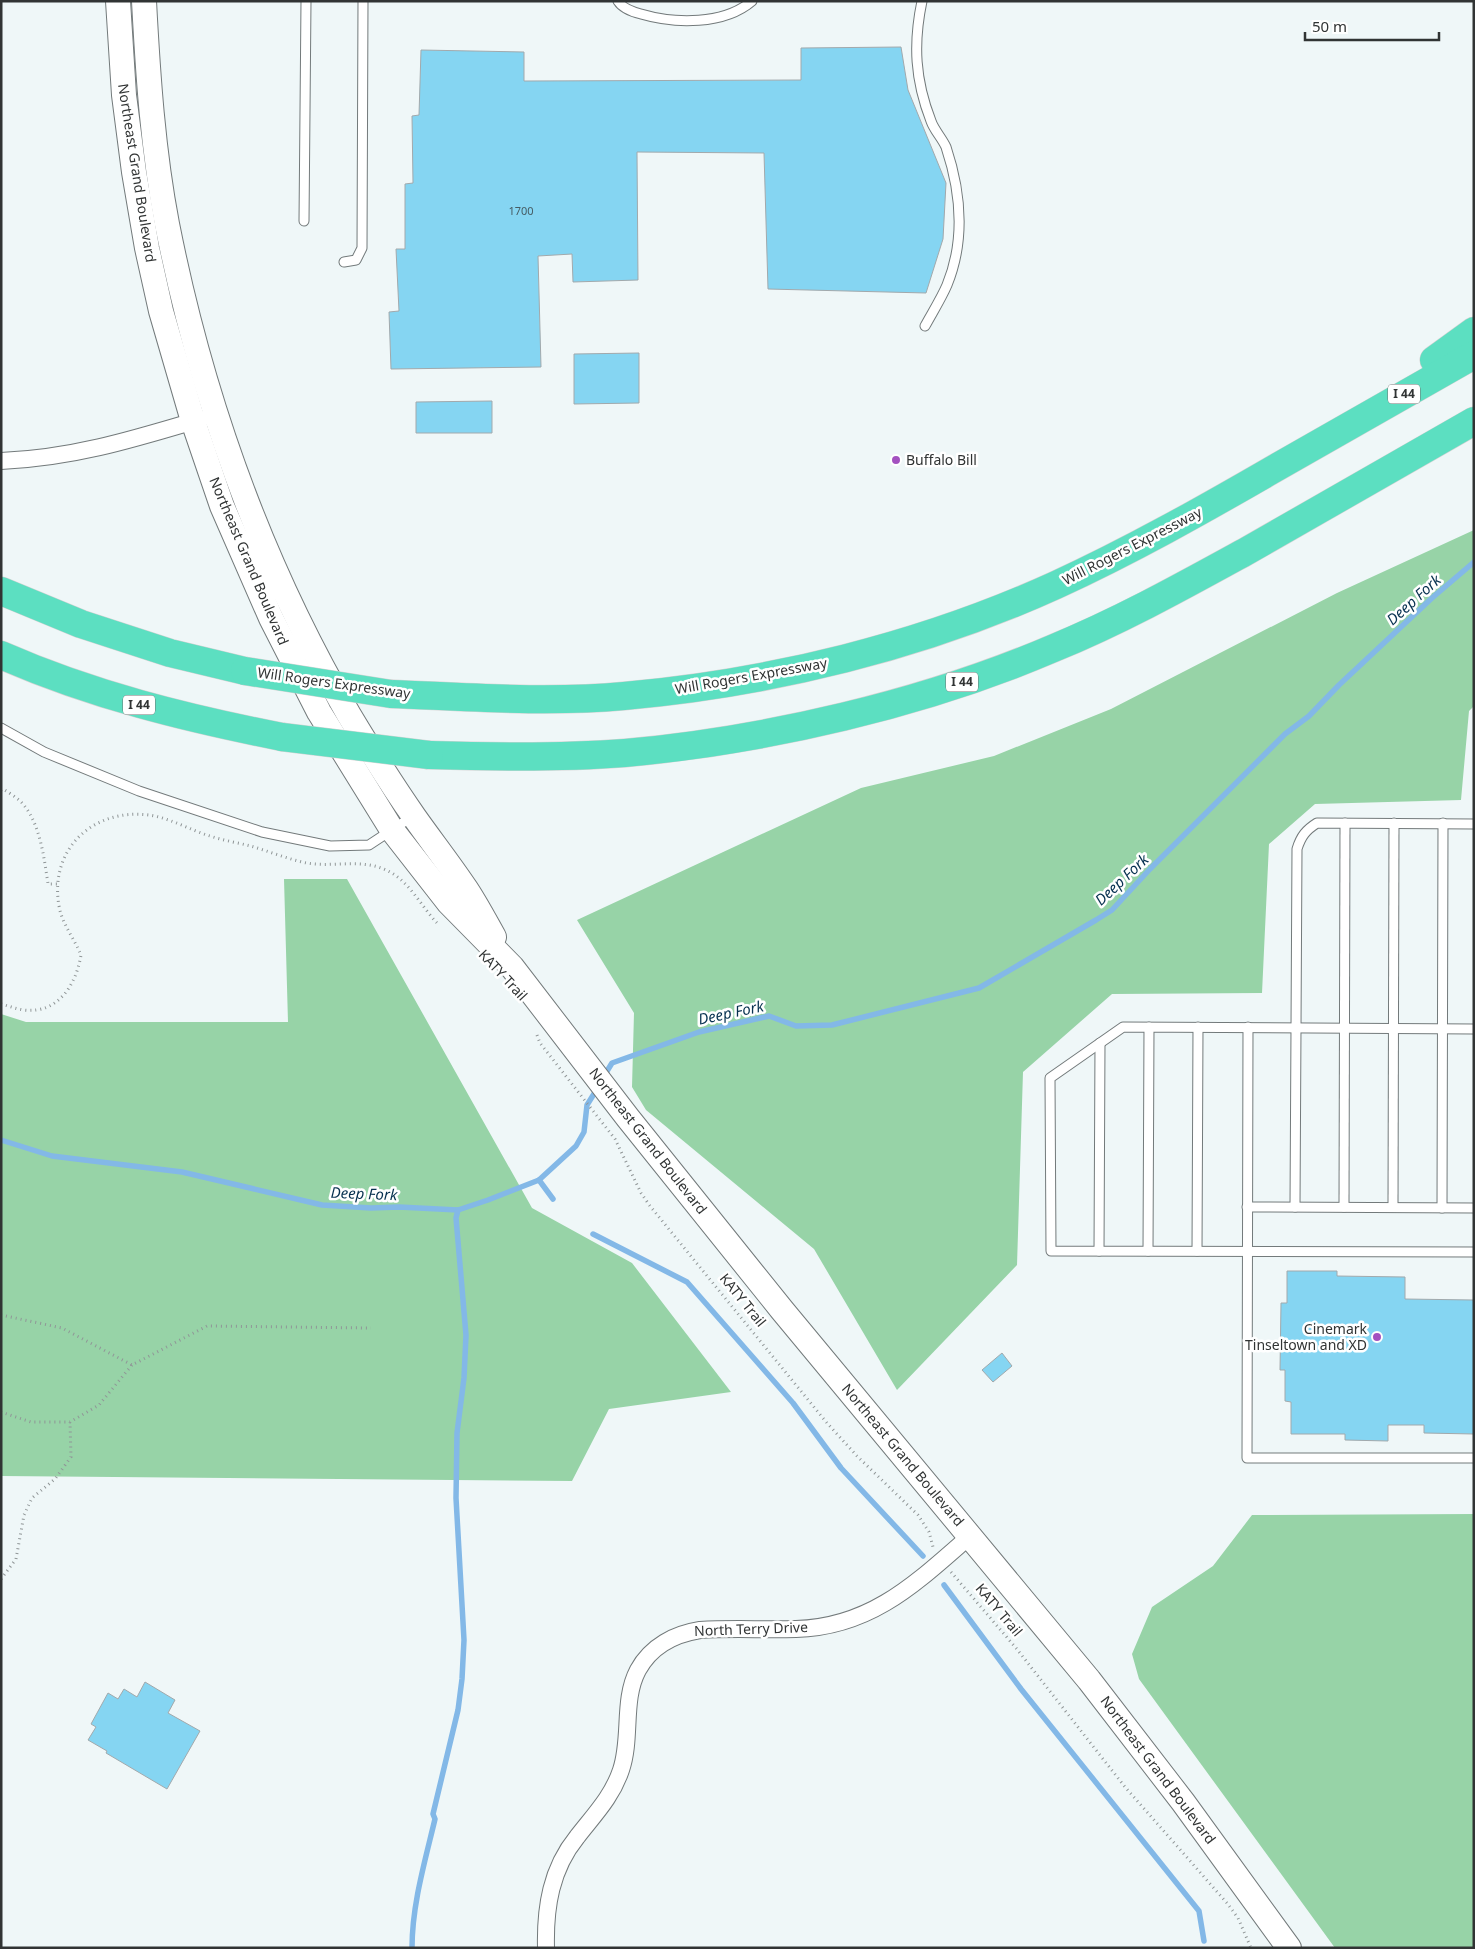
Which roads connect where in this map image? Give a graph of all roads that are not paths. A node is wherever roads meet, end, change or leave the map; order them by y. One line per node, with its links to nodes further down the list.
1 (118, 1): 14 (street, Northeast Grand Boulevard)
2 (144, 1): 13 (street, Northeast Grand Boulevard)
3 (306, 1): 8 (lane)
4 (364, 1): 9 (lane)
5 (618, 1): 6 (lane)
6 (752, 1)
7 (922, 1): 10 (lane)
8 (304, 221)
9 (344, 262)
10 (925, 326)
11 (1474, 331): 17 (highway)
12 (1474, 355): 17 (highway, Will Rogers Expressway / I 44)
13 (216, 414): 14 (street); 23 (street, Northeast Grand Boulevard)
14 (193, 421): 19 (street); 28 (street, Northeast Grand Boulevard)
15 (1474, 421): 18 (highway, I 44)
16 (1474, 427): 18 (highway)
17 (1335, 434): 20 (highway, Will Rogers Expressway / I 44, bridge)
18 (1444, 438): 21 (highway, I 44, bridge)
19 (1, 461)
20 (1, 591)
21 (1, 656)
22 (1, 728): 28 (lane)
23 (413, 816): 28 (lane); 29 (street, Northeast Grand Boulevard)
24 (1345, 822): 25 (lane); 33 (lane); 35 (lane)
25 (1394, 823): 26 (lane); 34 (lane)
26 (1443, 823): 27 (lane); 36 (lane)
27 (1474, 824)
28 (392, 830): 29 (street, Northeast Grand Boulevard)
29 (512, 967): 51 (street, Northeast Grand Boulevard)
30 (1149, 1028): 31 (lane); 38 (lane); 46 (lane)
31 (1198, 1028): 32 (lane); 47 (lane)
32 (1248, 1028): 35 (lane); 39 (lane)
33 (1344, 1028): 34 (lane); 35 (lane); 41 (lane)
34 (1394, 1028): 36 (lane); 42 (lane)
35 (1296, 1029): 40 (lane)
36 (1442, 1029): 37 (lane); 43 (lane)
37 (1474, 1029)
38 (1100, 1044): 45 (lane); 45 (lane)
39 (1247, 1206): 40 (lane); 48 (lane)
40 (1295, 1207): 41 (lane)
41 (1344, 1207): 42 (lane)
42 (1393, 1208): 43 (lane)
43 (1442, 1208): 44 (lane)
44 (1474, 1208)
45 (1099, 1251): 46 (lane)
46 (1148, 1251): 47 (lane)
47 (1197, 1251): 48 (lane)
48 (1246, 1251): 49 (lane); 50 (lane)
49 (1474, 1252)
50 (1474, 1458)
51 (970, 1535): 52 (street, Northeast Grand Boulevard); 53 (street, North Terry Drive)
52 (1281, 1945)
53 (546, 1948)

